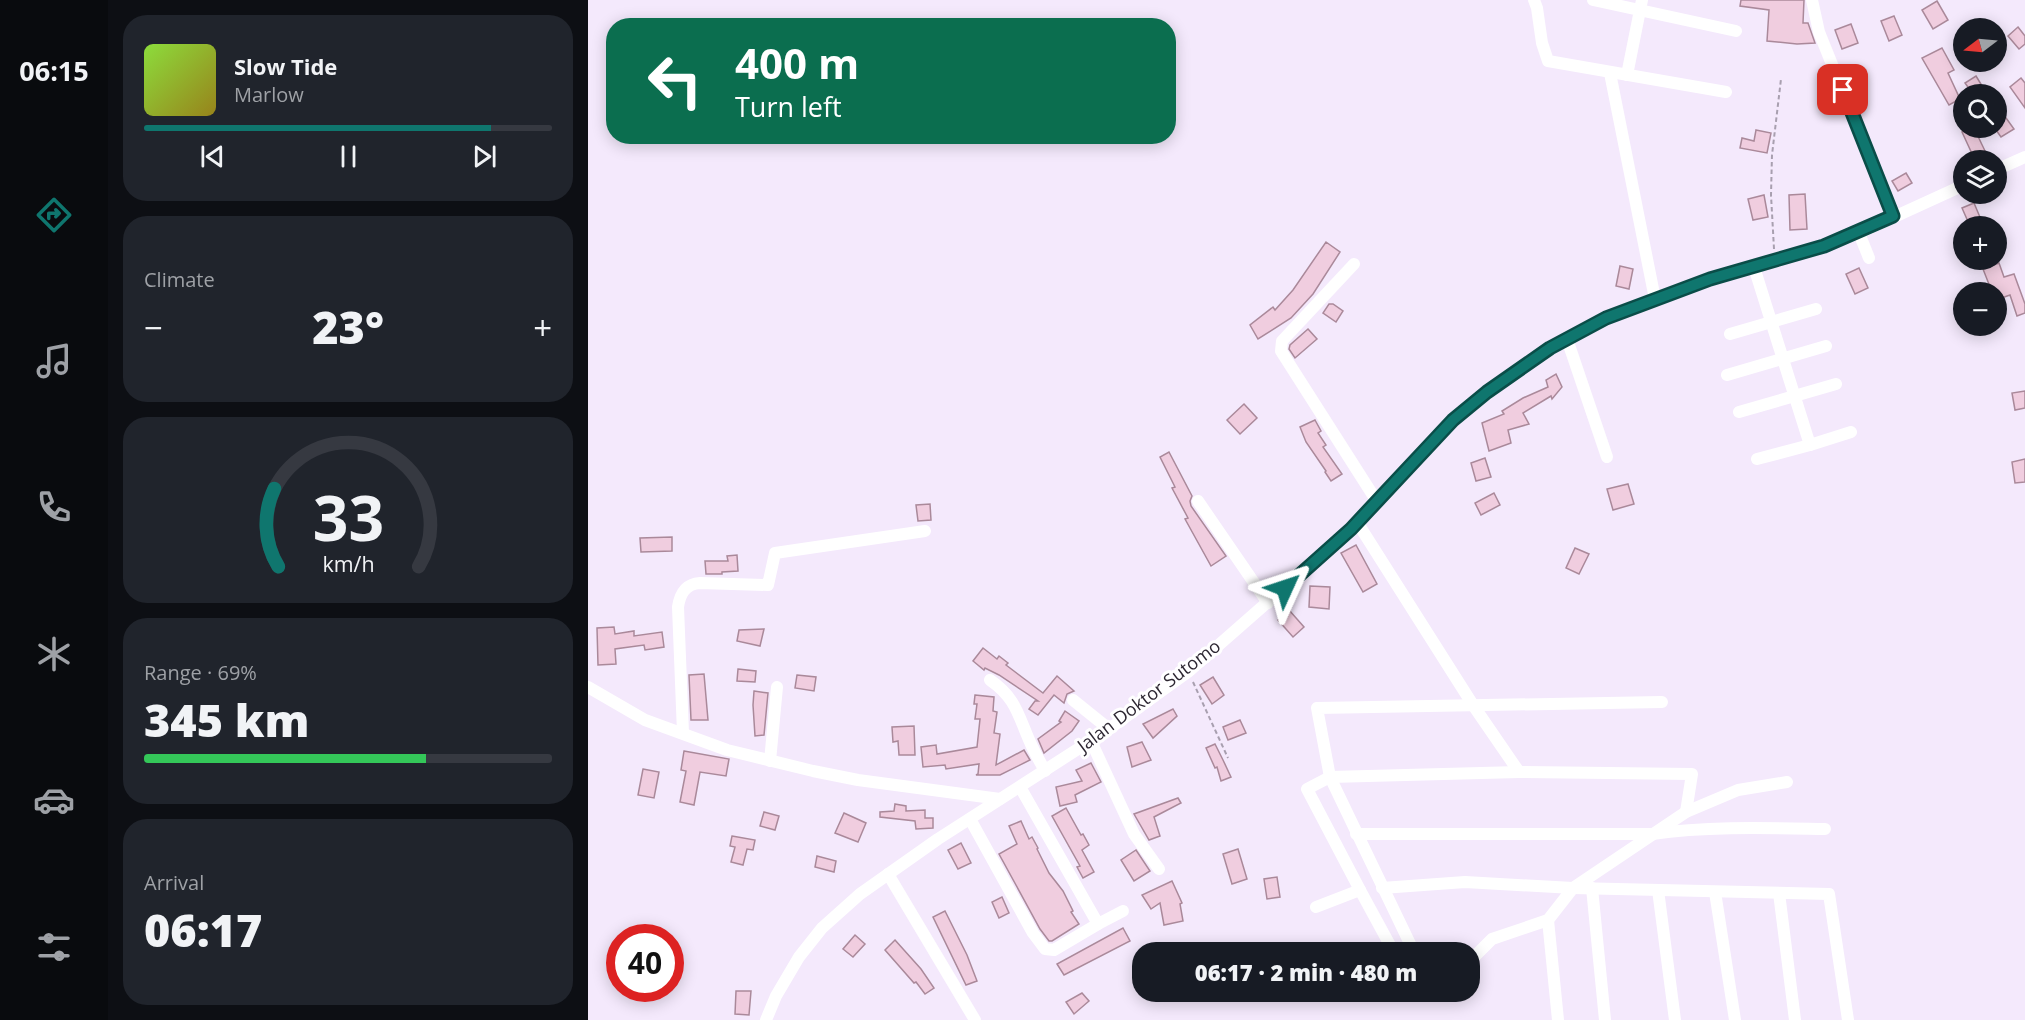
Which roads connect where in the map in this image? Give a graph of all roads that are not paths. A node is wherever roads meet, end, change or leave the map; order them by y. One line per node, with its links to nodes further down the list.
1 (1534, 0): 6 (street)
2 (1593, 0): 4 (street)
3 (1812, 0): 12 (street)
4 (1641, 5): 5 (street); 7 (street)
5 (1736, 31)
6 (1610, 73): 7 (street); 17 (street)
7 (1627, 75): 8 (street)
8 (1726, 92)
9 (2024, 159): 10 (street)
10 (2007, 166)
11 (1953, 190): 12 (street, Jalan Doktor Sutomo)
12 (1893, 216): 13 (street, Jalan Doktor Sutomo)
13 (1859, 232): 14 (street); 16 (street, Jalan Doktor Sutomo)
14 (1869, 258)
15 (1354, 264): 32 (street)
16 (1754, 267): 17 (street, Jalan Doktor Sutomo); 19 (street)
17 (1654, 299): 21 (street, Jalan Doktor Sutomo)
18 (1816, 309): 19 (street)
19 (1771, 322): 20 (street); 23 (street)
20 (1730, 334)
21 (1567, 339): 30 (street); 32 (street, Jalan Doktor Sutomo)
22 (1826, 346): 23 (street)
23 (1783, 359): 24 (street); 26 (street)
24 (1727, 375)
25 (1836, 384): 26 (street)
26 (1795, 397): 27 (street); 29 (street)
27 (1739, 412)
28 (1851, 432): 29 (street)
29 (1810, 445): 31 (street)
30 (1607, 457)
31 (1757, 459)
32 (1376, 500): 34 (street, Jalan Doktor Sutomo)
33 (1198, 501): 36 (street)
34 (1358, 522): 36 (street, Jalan Doktor Sutomo); 42 (street)
35 (925, 531): 44 (street)
36 (1268, 603): 43 (street, Jalan Doktor Sutomo)
37 (990, 680): 47 (street)
38 (588, 687): 44 (street)
39 (777, 687): 46 (street)
40 (1073, 700): 43 (street)
41 (1662, 702): 42 (street)
42 (1473, 705): 48 (street); 49 (street)
43 (1109, 729): 45 (street, Jalan Doktor Sutomo)
44 (683, 733): 46 (street)
45 (1091, 741): 47 (street, Jalan Doktor Sutomo); 58 (street)
46 (770, 761): 52 (street)
47 (1045, 771): 51 (street, Jalan Doktor Sutomo)
48 (1519, 772): 49 (street); 53 (street)
49 (1330, 777): 56 (street); 63 (street)
50 (1787, 782): 53 (street)
51 (1020, 787): 52 (street, Jalan Doktor Sutomo); 70 (street)
52 (1000, 799): 54 (street, Jalan Doktor Sutomo)
53 (1686, 812): 57 (street)
54 (970, 819): 59 (street, Jalan Doktor Sutomo); 70 (street)
55 (1825, 829): 57 (street)
56 (1356, 834): 57 (street); 60 (street)
57 (1652, 834): 61 (street)
58 (1159, 869)
59 (888, 873): 74 (street, Jalan Doktor Sutomo); 75 (street)
60 (1382, 888): 61 (street); 72 (street)
61 (1573, 888): 62 (street); 69 (street)
62 (1592, 888): 64 (street); 77 (street)
63 (1360, 890): 67 (street); 71 (street)
64 (1658, 890): 65 (street); 78 (street)
65 (1715, 891): 66 (street); 79 (street)
66 (1779, 893): 80 (street); 81 (street)
67 (1316, 907)
68 (1123, 911): 70 (street)
69 (1548, 920): 73 (street); 76 (street)
70 (1098, 924)
71 (1388, 942)
72 (1409, 942)
73 (1480, 951)
74 (766, 1020)
75 (975, 1020)
76 (1558, 1020)
77 (1605, 1020)
78 (1675, 1020)
79 (1735, 1020)
80 (1796, 1020)
81 (1848, 1020)

